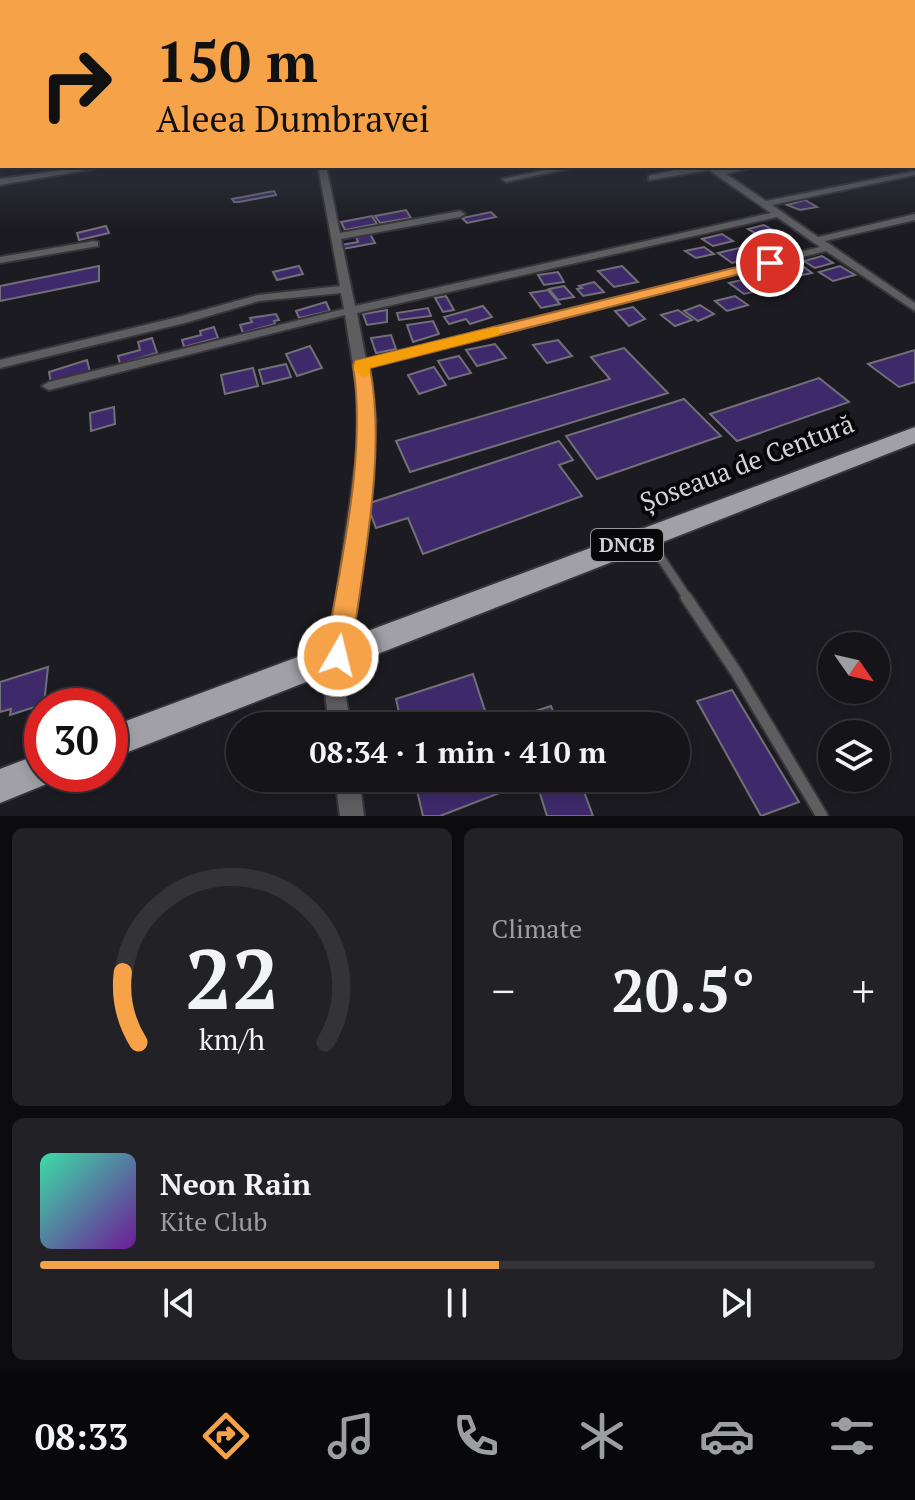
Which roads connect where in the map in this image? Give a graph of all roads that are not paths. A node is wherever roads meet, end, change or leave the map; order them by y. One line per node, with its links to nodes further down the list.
1 (93, 168): 8 (street)
2 (322, 168): 13 (street)
3 (566, 168): 7 (street)
4 (713, 169): 6 (street); 9 (street)
5 (915, 173): 9 (street)
6 (652, 178)
7 (506, 179)
8 (0, 182)
9 (764, 204): 11 (street)
10 (460, 214): 13 (street)
11 (779, 214): 14 (street); 20 (street)
12 (915, 217): 14 (street)
13 (335, 237): 18 (street)
14 (817, 240): 16 (street)
15 (94, 244): 17 (street)
16 (828, 248): 19 (street); 22 (street)
17 (0, 260)
18 (345, 289): 20 (street); 21 (street)
19 (915, 308)
20 (349, 311): 22 (street); 23 (street)
21 (0, 364)
22 (361, 365): 26 (street)
23 (49, 386)
24 (915, 435): 25 (main road, Șoseaua de Centură / DNCB)
25 (647, 537): 26 (main road, Șoseaua de Centură / DNCB); 33 (lane)
26 (338, 656): 27 (street); 28 (main road, Șoseaua de Centură / DNCB)
27 (338, 712)
28 (128, 736)
29 (24, 776): 30 (main road)
30 (0, 786)
31 (349, 792): 32 (street)
32 (352, 816)
33 (822, 816)

